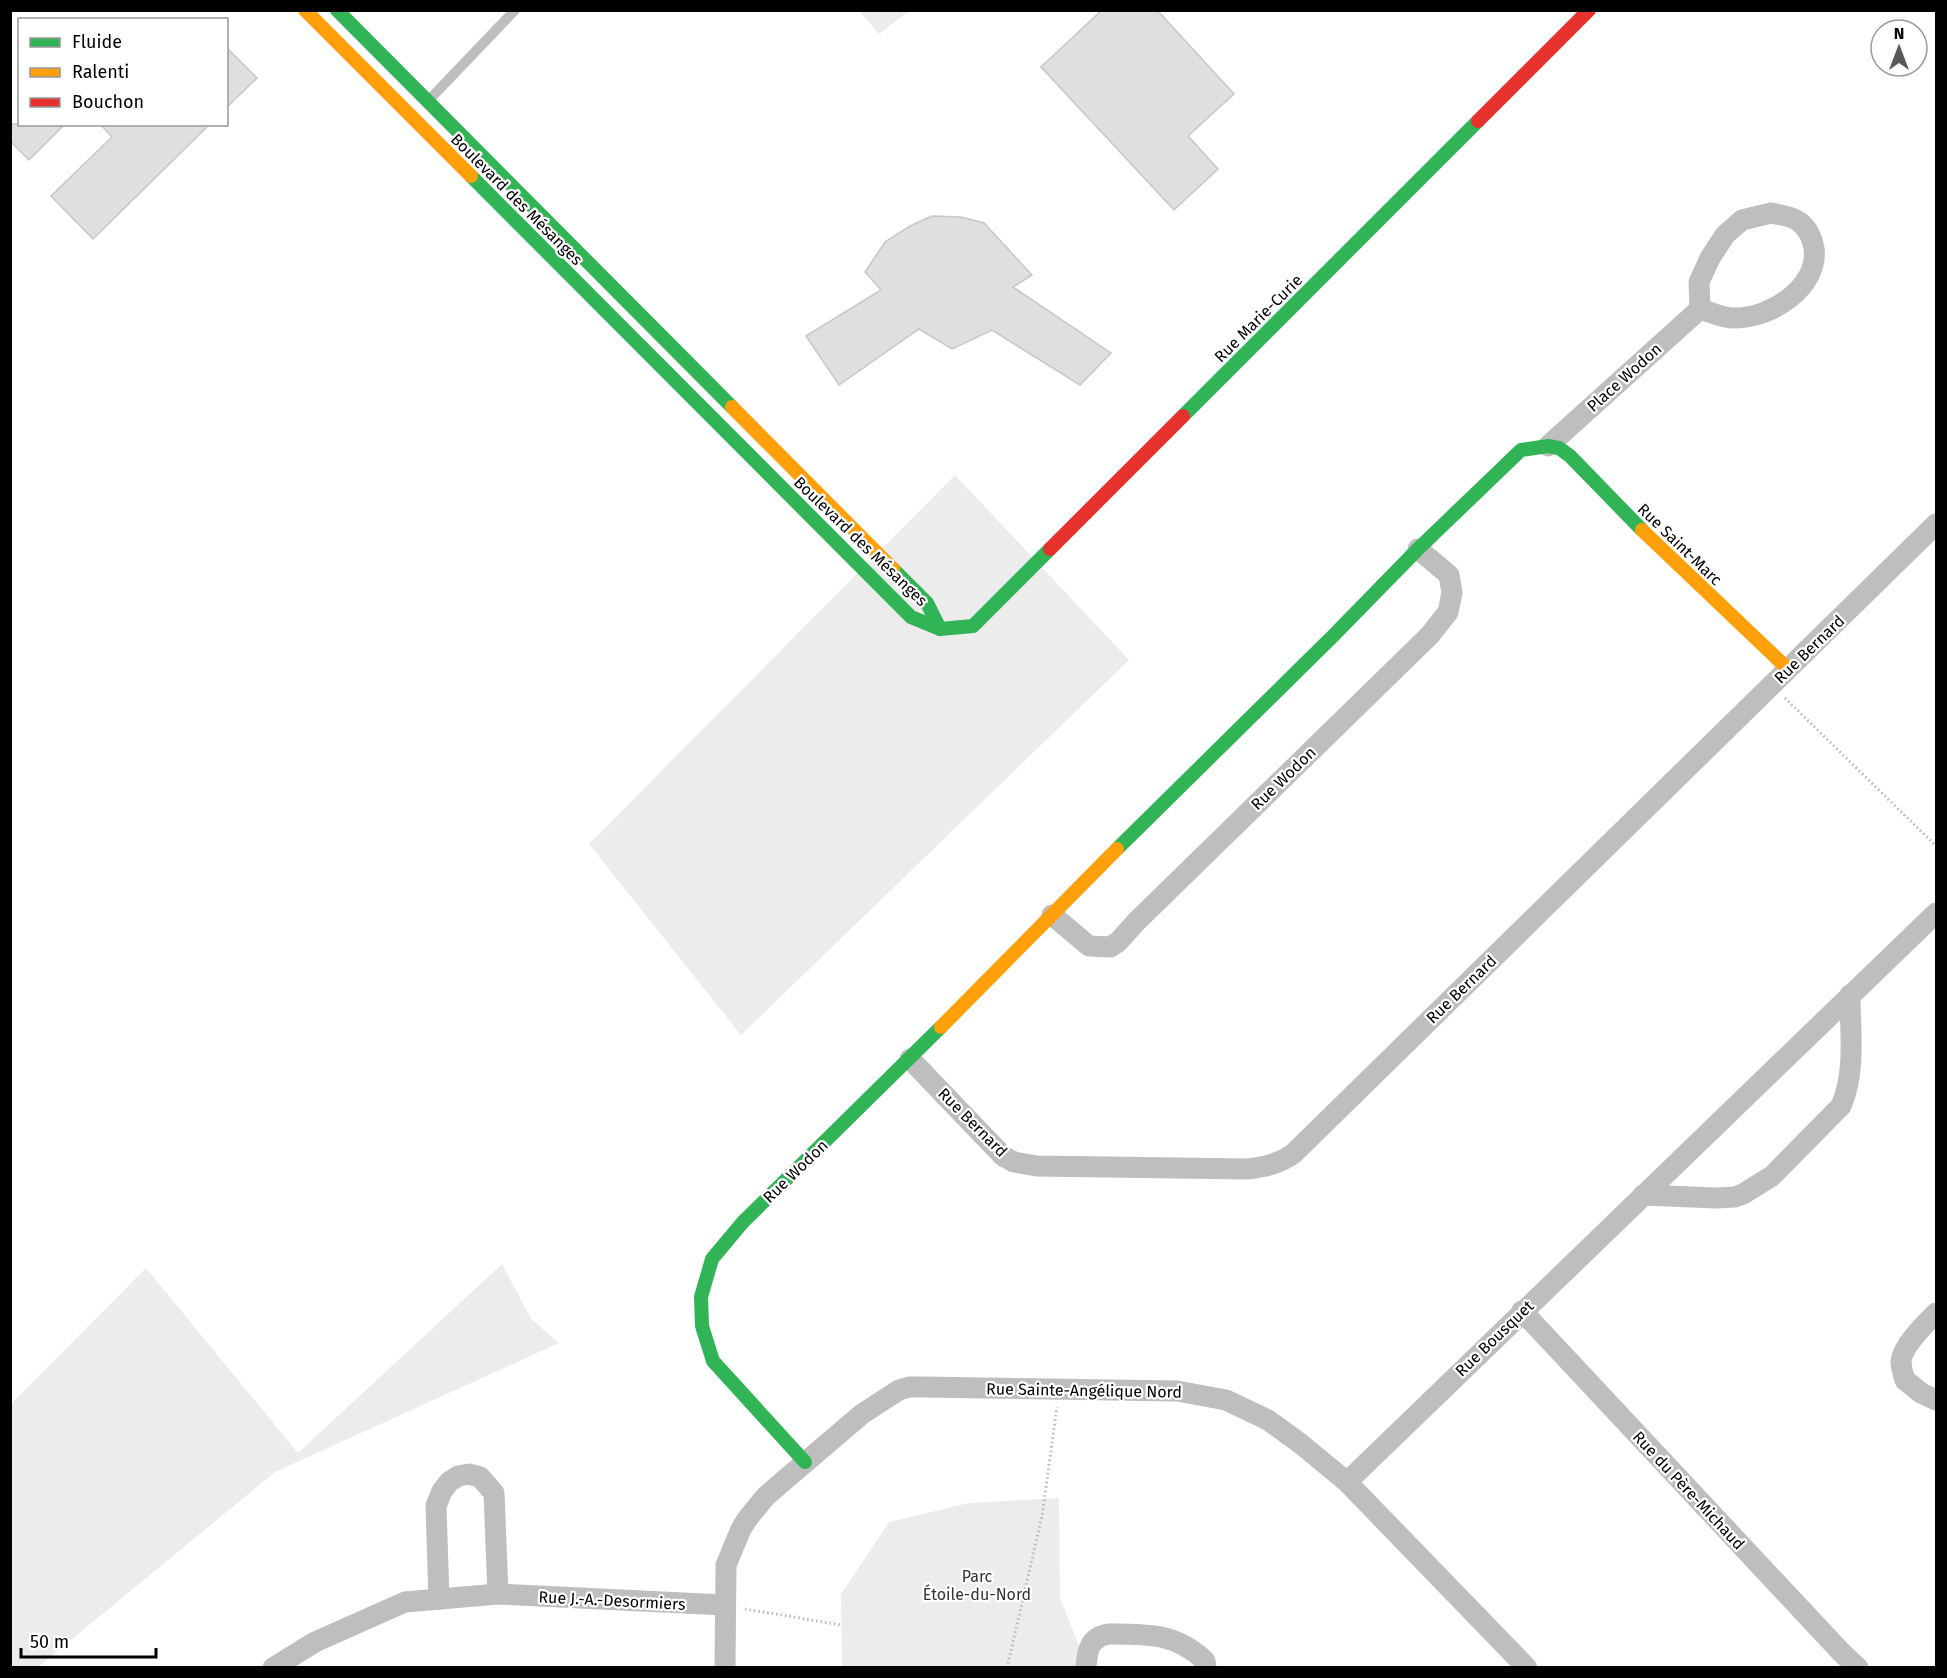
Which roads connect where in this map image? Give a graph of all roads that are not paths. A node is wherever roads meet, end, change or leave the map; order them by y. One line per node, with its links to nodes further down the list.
1 (305, 10): 6 (street, Boulevard des Mésanges)
2 (338, 10): 5 (street, Boulevard des Mésanges)
3 (515, 10): 5 (lane)
4 (1589, 10): 11 (street, Rue Marie-Curie)
5 (429, 100): 6 (lane); 11 (street, Boulevard des Mésanges)
6 (412, 117): 11 (street, Boulevard des Mésanges)
7 (1700, 309): 7 (street); 8 (street, Place Wodon)
8 (1548, 446): 10 (street, Rue Wodon); 12 (street, Rue Saint-Marc)
9 (1936, 524): 12 (street, Rue Bernard)
10 (1418, 549): 14 (street, Rue Wodon); 14 (street, Rue Wodon)
11 (940, 629)
12 (1788, 669): 16 (street, Rue Bernard)
13 (1936, 913): 15 (street, Rue Bousquet)
14 (1052, 915): 16 (street, Rue Wodon)
15 (1850, 995): 17 (street, Rue Bousquet); 17 (street)
16 (910, 1059): 21 (street, Rue Wodon)
17 (1643, 1196): 18 (street, Rue Bousquet)
18 (1522, 1311): 22 (street, Rue Bousquet); 31 (street, Rue du Père-Michaud)
19 (1936, 1313): 20 (street)
20 (1936, 1400)
21 (805, 1462): 22 (street, Rue Sainte-Angélique Nord); 25 (street, Rue Sainte-Angélique Nord)
22 (1347, 1482): 30 (street, Rue Sainte-Angélique Nord)
23 (498, 1594): 24 (street, Rue J.-A.-Desormiers); 24 (street); 25 (street, Rue J.-A.-Desormiers)
24 (438, 1599): 26 (street, Rue J.-A.-Desormiers)
25 (725, 1605): 27 (street, Rue Sainte-Angélique Nord)
26 (273, 1668)
27 (725, 1668)
28 (1086, 1668): 29 (street)
29 (1206, 1668)
30 (1527, 1668)
31 (1858, 1668)

